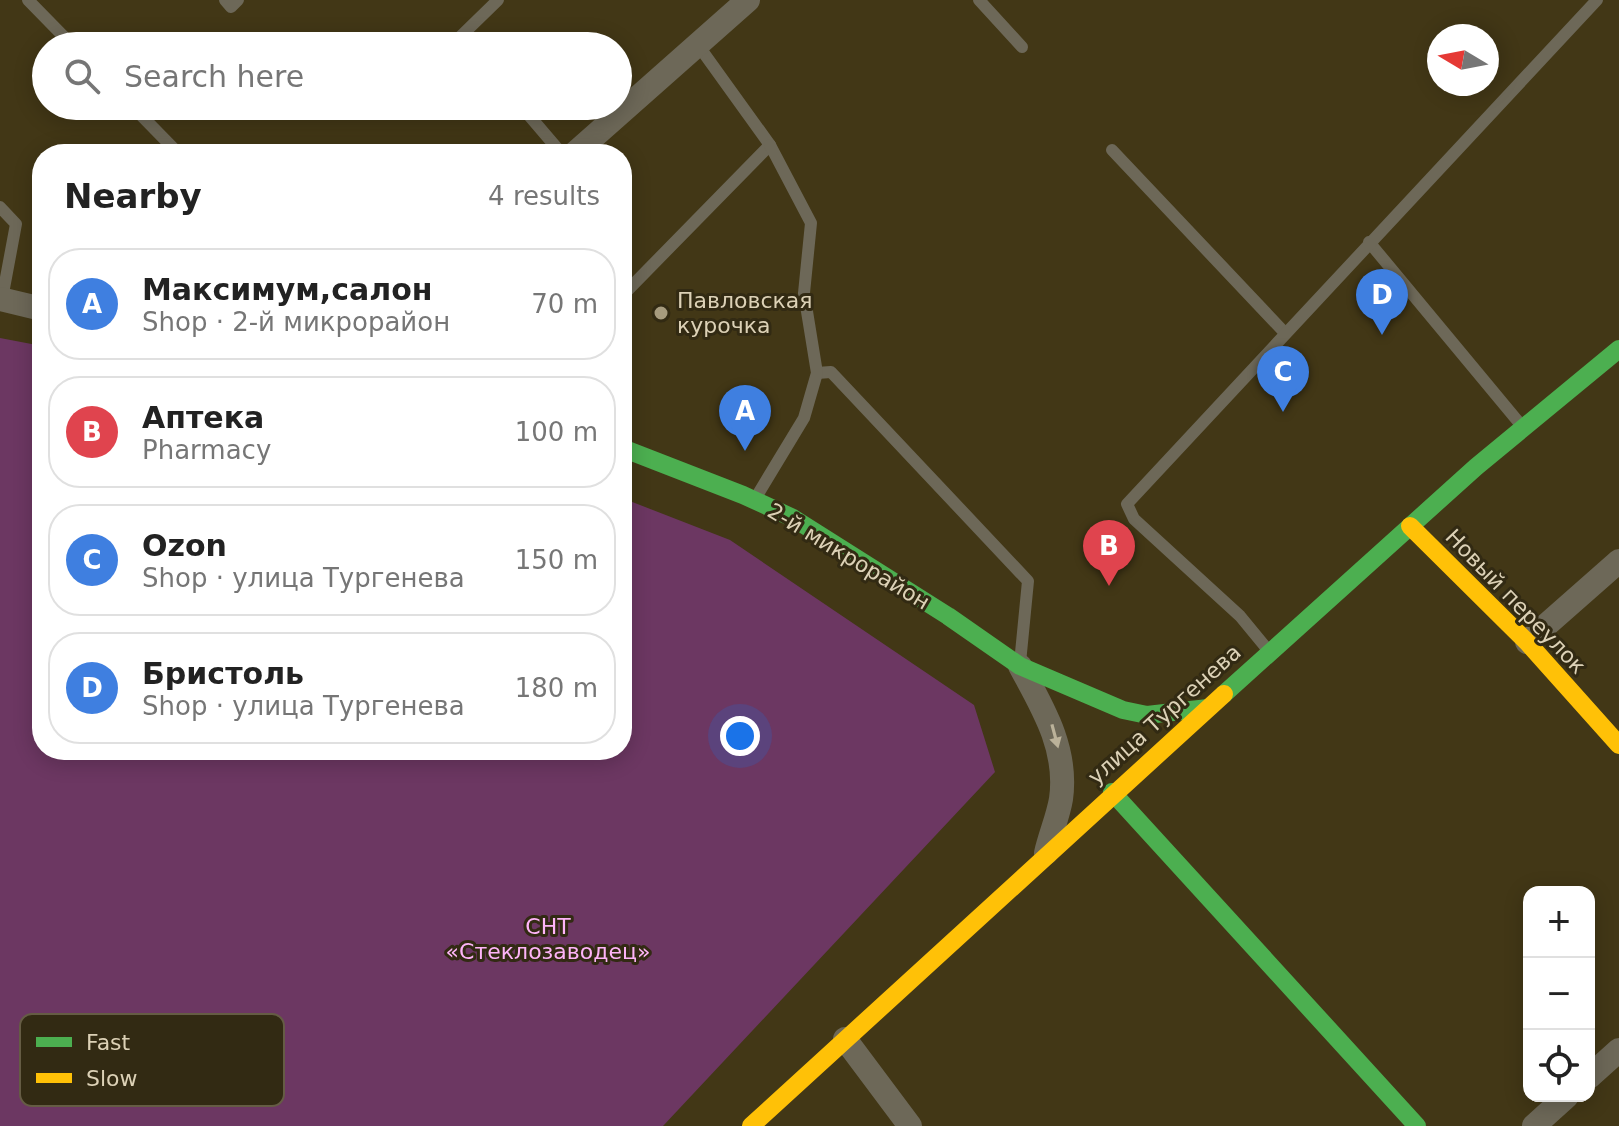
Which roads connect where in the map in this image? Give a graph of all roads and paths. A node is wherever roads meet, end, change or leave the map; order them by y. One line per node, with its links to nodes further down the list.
1 (28, 0): 8 (lane)
2 (225, 0): 3 (lane)
3 (238, 0)
4 (498, 0): 9 (lane)
5 (748, 0): 10 (street)
6 (979, 0): 11 (lane)
7 (1597, 0): 22 (lane)
8 (59, 32)
9 (465, 32)
10 (698, 45): 12 (street); 19 (lane)
11 (1022, 47)
12 (632, 103)
13 (146, 120): 16 (lane)
14 (533, 120): 17 (lane)
15 (613, 120): 18 (street)
16 (169, 144)
17 (553, 144)
18 (585, 144)
19 (770, 145): 23 (lane); 28 (lane)
20 (1112, 150): 26 (lane)
21 (0, 207): 24 (lane)
22 (1369, 242): 26 (lane); 29 (lane)
23 (632, 286)
24 (1, 299): 25 (street)
25 (32, 307)
26 (1285, 333): 35 (lane)
27 (1619, 349): 29 (street, улица Тургенева)
28 (817, 373): 31 (lane); 36 (lane)
29 (1523, 428): 32 (street, улица Тургенева)
30 (632, 452): 31 (street, 2-й микрорайон)
31 (754, 500): 36 (street, 2-й микрорайон)
32 (1410, 526): 34 (street, Новый переулок); 35 (street, улица Тургенева)
33 (1619, 561): 34 (street)
34 (1527, 642): 38 (street, Новый переулок)
35 (1270, 652): 37 (street, улица Тургенева)
36 (1020, 666): 37 (street, 2-й микрорайон); 40 (street, one-way to 40)
37 (1208, 708): 39 (street, улица Тургенева)
38 (1619, 745)
39 (1112, 792): 40 (street, улица Тургенева); 47 (street)
40 (1046, 853): 41 (street, улица Тургенева)
41 (845, 1039): 45 (street, улица Тургенева); 46 (street)
42 (1619, 1050): 43 (street)
43 (1595, 1072)
44 (1560, 1102): 48 (street)
45 (751, 1126)
46 (910, 1126)
47 (1417, 1126)
48 (1534, 1126)

